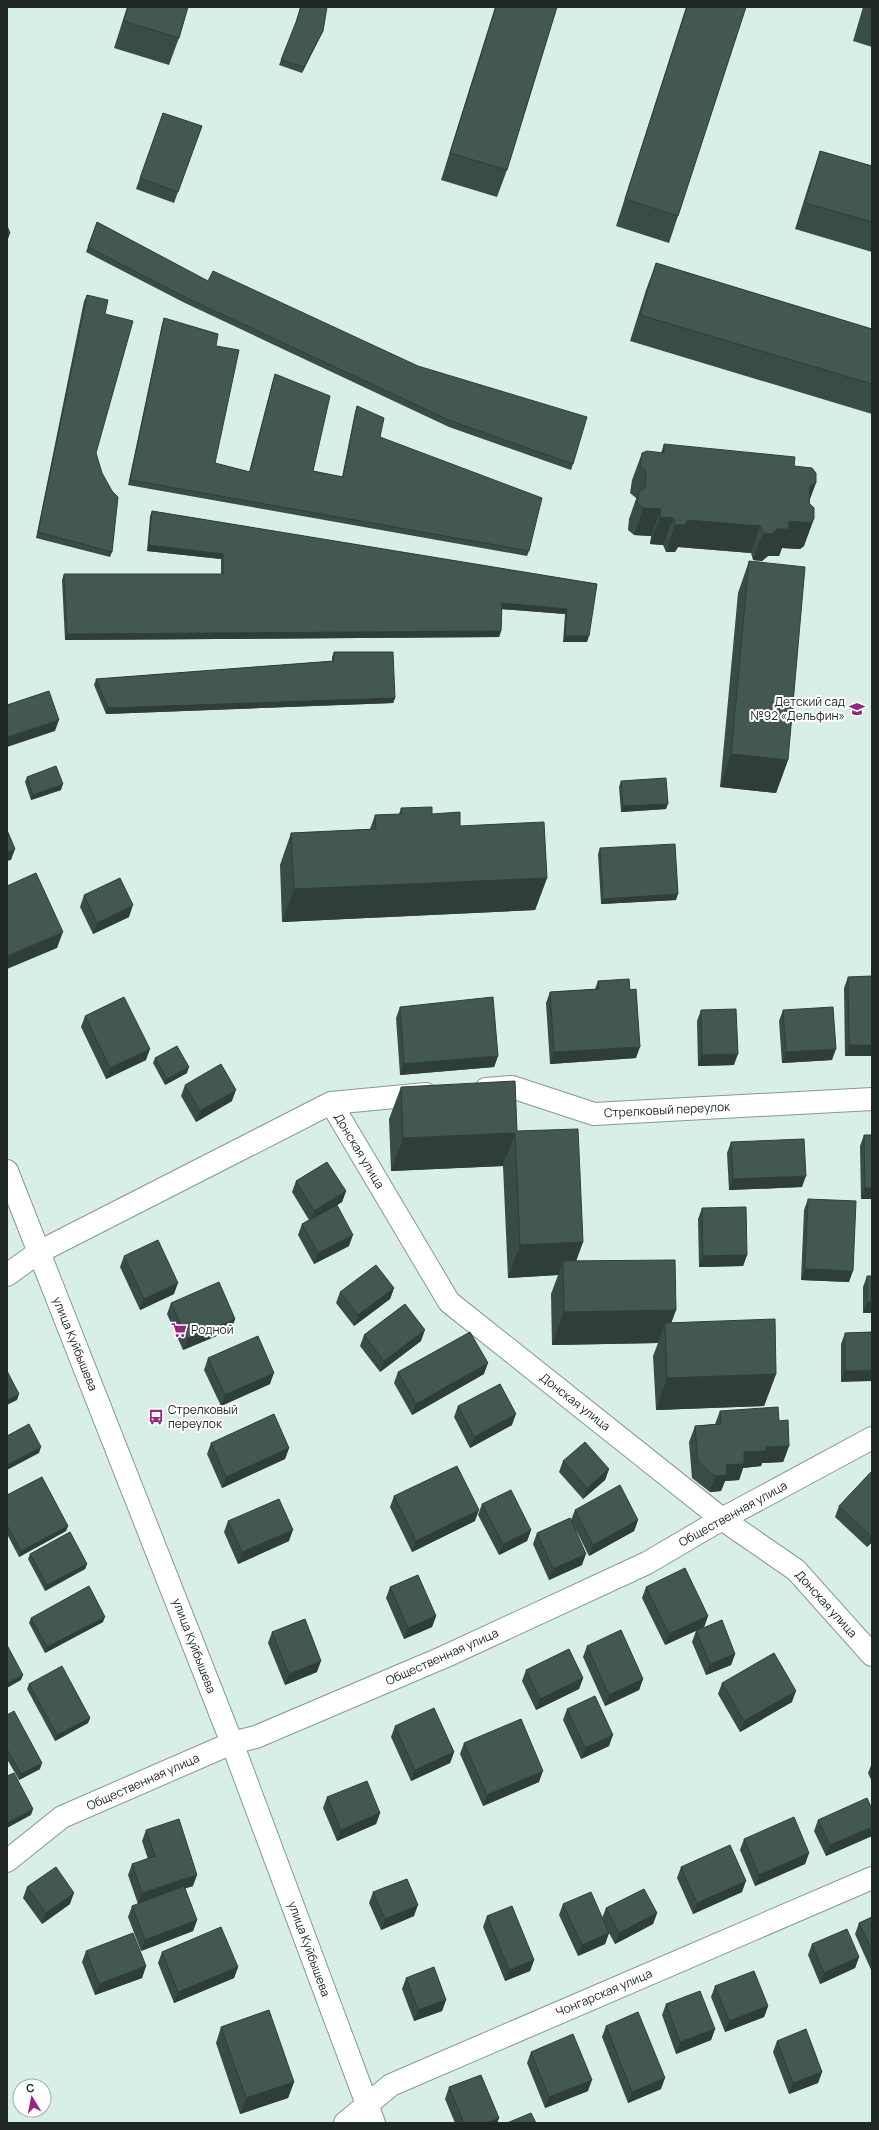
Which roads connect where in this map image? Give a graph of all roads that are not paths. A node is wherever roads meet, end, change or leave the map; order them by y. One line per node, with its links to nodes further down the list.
1 (872, 1099): 2 (street, Стрелковый переулок)
2 (331, 1103): 4 (street, Стрелковый переулок); 7 (street, Донская улица)
3 (7, 1171): 4 (street, улица Куйбышева)
4 (39, 1252): 5 (street, Стрелковый переулок); 9 (street, улица Куйбышева)
5 (7, 1275)
6 (872, 1438): 7 (street, Общественная улица)
7 (722, 1519): 8 (street, Донская улица); 9 (street, Общественная улица)
8 (872, 1655)
9 (232, 1743): 10 (street, Общественная улица); 12 (street, улица Куйбышева)
10 (7, 1862)
11 (872, 1878): 12 (street, Чонгарская улица)
12 (371, 2114): 13 (street, Чонгарская улица)
13 (345, 2123)

